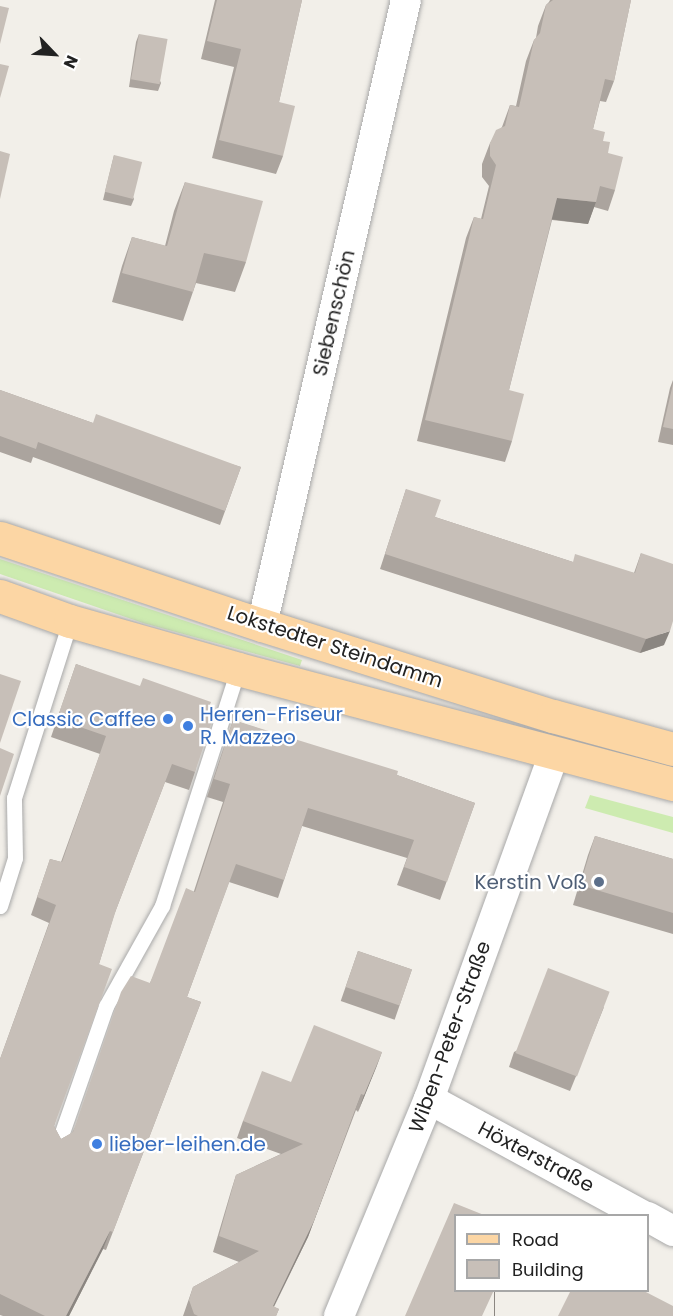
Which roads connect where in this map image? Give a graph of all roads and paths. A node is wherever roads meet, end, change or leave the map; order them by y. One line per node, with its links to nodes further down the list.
1 (406, 0): 5 (street, Siebenschön)
2 (0, 538): 5 (main road, Lokstedter Steindamm)
3 (0, 596): 4 (main road, Lokstedter Steindamm)
4 (70, 621): 6 (main road, Lokstedter Steindamm); 10 (lane)
5 (262, 625): 7 (main road, Lokstedter Steindamm)
6 (238, 669): 8 (main road, Lokstedter Steindamm); 12 (lane)
7 (673, 748)
8 (554, 754): 9 (main road, Lokstedter Steindamm); 11 (street, Wiben-Peter-Straße)
9 (673, 783)
10 (0, 906)
11 (429, 1099): 13 (street, Höxterstraße); 16 (street, Wiben-Peter-Straße)
12 (57, 1147)
13 (642, 1214)
14 (649, 1218): 15 (street, Höxterstraße)
15 (673, 1231)
16 (339, 1316)

